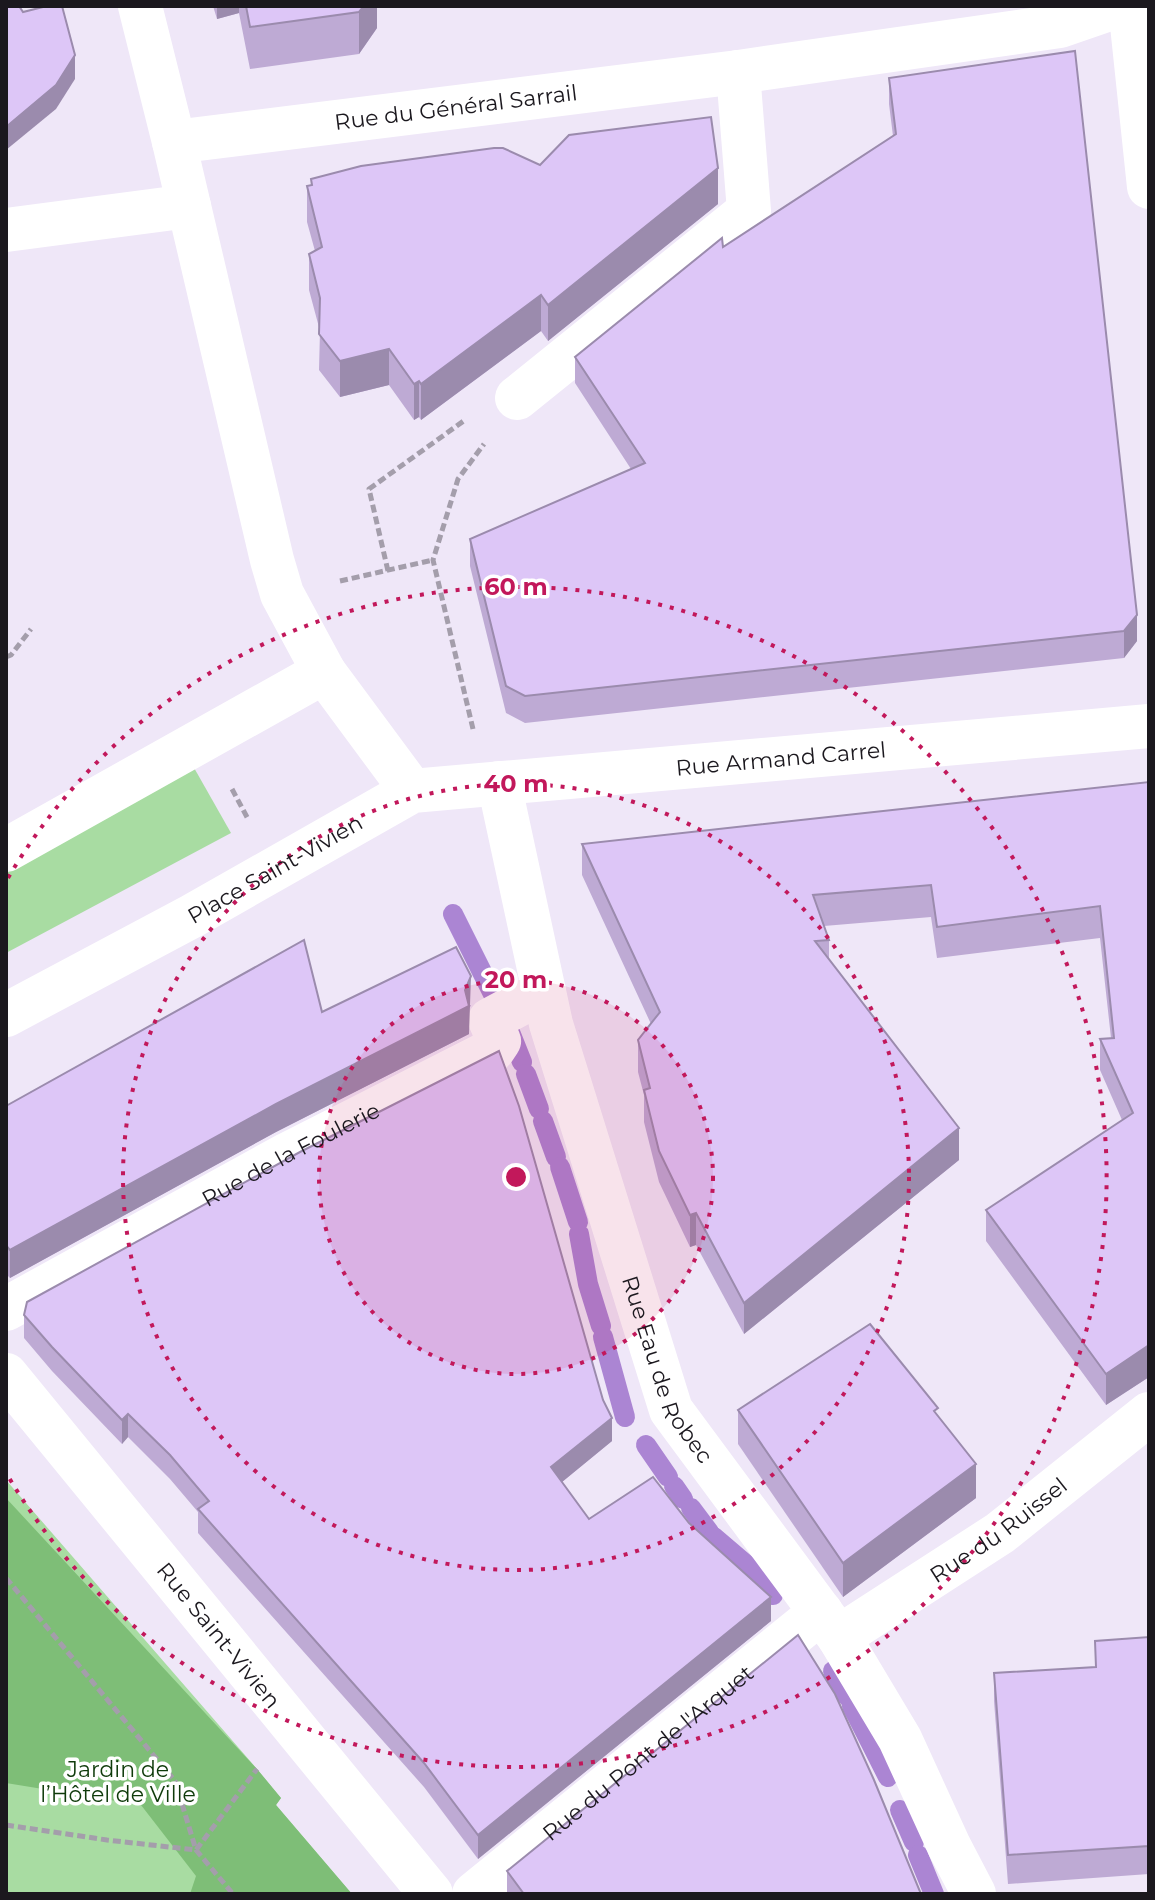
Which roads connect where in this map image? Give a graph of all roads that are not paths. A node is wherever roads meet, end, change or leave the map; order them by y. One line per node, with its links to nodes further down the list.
1 (140, 6): 5 (street)
2 (1118, 6): 4 (street, Rue du Général Sarrail)
3 (1130, 6): 6 (street)
4 (738, 72): 5 (street, Rue du Général Sarrail); 9 (street)
5 (174, 142): 7 (street)
6 (1149, 187)
7 (189, 206): 8 (street); 10 (street)
8 (6, 230)
9 (517, 398)
10 (324, 672): 13 (street); 14 (street)
11 (1149, 726): 12 (street, Rue Armand Carrel)
12 (499, 783): 13 (street, Rue Armand Carrel); 15 (street, Rue Eau de Robec)
13 (412, 791): 16 (street, Place Saint-Vivien)
14 (6, 850)
15 (544, 991): 17 (street, Rue de la Foulerie); 20 (street, Rue Eau de Robec)
16 (6, 1015)
17 (6, 1309)
18 (6, 1375): 21 (street, Rue Saint-Vivien)
19 (1149, 1414): 20 (street, Rue du Ruissel)
20 (830, 1624): 22 (street, Rue du Pont de l'Arquet); 23 (street, Rue Eau de Robec)
21 (431, 1894)
22 (474, 1894)
23 (974, 1894)

